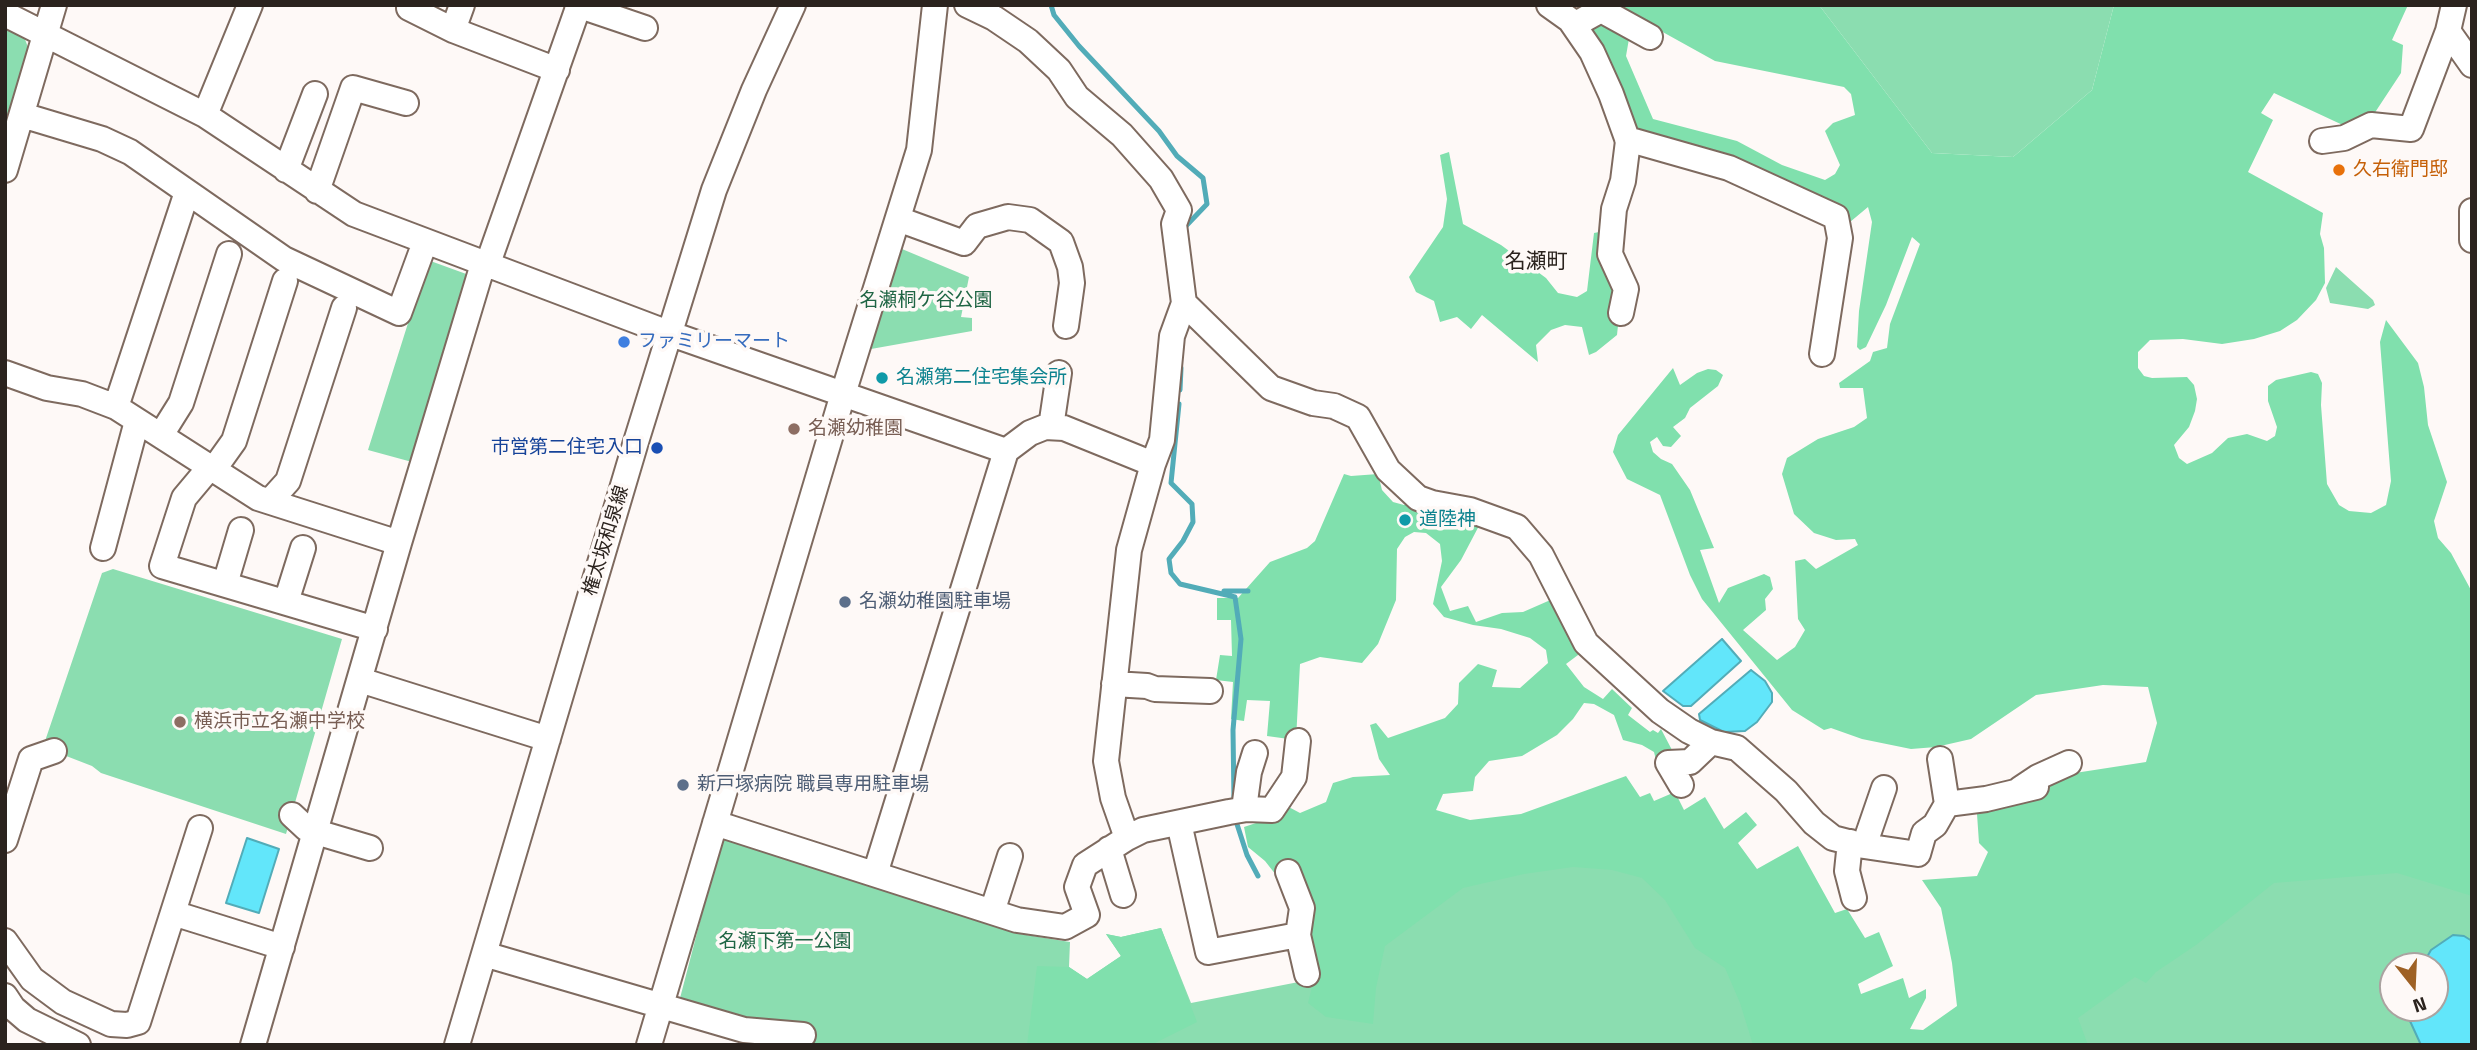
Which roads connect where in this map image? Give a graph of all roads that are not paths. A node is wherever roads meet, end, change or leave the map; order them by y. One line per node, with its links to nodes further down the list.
1 (54, 5): 15 (street)
2 (250, 5): 22 (street)
3 (462, 5): 14 (street)
4 (578, 5): 13 (street); 18 (street)
5 (793, 5): 40 (street, 権太坂和泉線)
6 (935, 5): 30 (street)
7 (967, 5): 36 (street)
8 (1549, 5): 12 (street)
9 (409, 8): 14 (street)
10 (5, 14): 15 (street)
11 (2456, 16): 17 (street); 24 (street)
12 (1574, 25): 16 (street); 23 (street)
13 (645, 28)
14 (453, 30): 18 (street)
15 (45, 34): 21 (street); 22 (street)
16 (1650, 37)
17 (2472, 65)
18 (557, 70): 34 (street)
19 (315, 94): 26 (street)
20 (405, 103): 27 (street)
21 (22, 115): 25 (street); 28 (street)
22 (205, 115): 26 (street)
23 (1627, 139): 38 (street); 41 (street)
24 (2322, 141)
25 (5, 170)
26 (286, 170): 27 (street)
27 (317, 191): 32 (street)
28 (187, 192): 32 (street); 45 (street)
29 (2472, 212): 31 (street)
30 (898, 219): 39 (street); 44 (street)
31 (2472, 240)
32 (425, 242): 34 (street)
33 (229, 254): 48 (street)
34 (485, 265): 40 (street); 54 (street)
35 (285, 281): 51 (street)
36 (1184, 303): 50 (street); 65 (street)
37 (344, 308): 52 (street)
38 (1621, 313)
39 (1066, 326)
40 (671, 334): 44 (street); 63 (street, 権太坂和泉線)
41 (1822, 354)
42 (5, 373): 45 (street)
43 (1059, 373): 47 (street)
44 (843, 394): 49 (street); 74 (street)
45 (116, 407): 46 (street)
46 (137, 421): 48 (street); 55 (street)
47 (1051, 427): 49 (street); 50 (street)
48 (161, 435): 51 (street)
49 (1006, 451): 84 (street)
50 (1153, 464): 61 (street)
51 (212, 468): 52 (street); 57 (street)
52 (270, 502): 54 (street)
53 (241, 530): 57 (street)
54 (399, 544): 59 (street)
55 (103, 548)
56 (303, 548): 58 (street)
57 (225, 584): 58 (street)
58 (286, 602): 59 (street)
59 (375, 629): 60 (street)
60 (360, 680): 63 (street); 76 (street)
61 (1114, 684): 62 (street); 79 (street)
62 (1210, 691)
63 (548, 739): 92 (street, 権太坂和泉線)
64 (1298, 741): 73 (street)
65 (1711, 742): 70 (street); 80 (street)
66 (54, 751): 78 (street)
67 (1255, 753): 73 (street)
68 (1940, 759): 72 (street)
69 (2069, 763): 72 (street)
70 (1681, 785)
71 (1884, 788): 80 (street)
72 (1947, 804): 80 (street)
73 (1237, 811): 75 (street)
74 (715, 823): 84 (street); 95 (street)
75 (1179, 823): 79 (street); 89 (street)
76 (304, 825): 81 (street); 91 (street)
77 (200, 828): 88 (street)
78 (5, 840)
79 (1118, 843): 85 (street); 87 (street)
80 (1857, 844): 86 (street)
81 (370, 848)
82 (1010, 856): 87 (street)
83 (1288, 873): 89 (street)
84 (875, 874): 87 (street)
85 (1123, 895)
86 (1854, 898)
87 (992, 912)
88 (173, 913): 90 (street); 91 (street)
89 (1298, 935): 93 (street)
90 (5, 941)
91 (282, 947): 99 (street)
92 (484, 954): 95 (street); 100 (street, 権太坂和泉線)
93 (1307, 974)
94 (5, 996): 98 (street)
95 (660, 1007): 97 (street); 101 (street)
96 (803, 1035): 97 (street)
97 (741, 1037)
98 (78, 1045)
99 (253, 1045)
100 (457, 1045)
101 (649, 1045)

